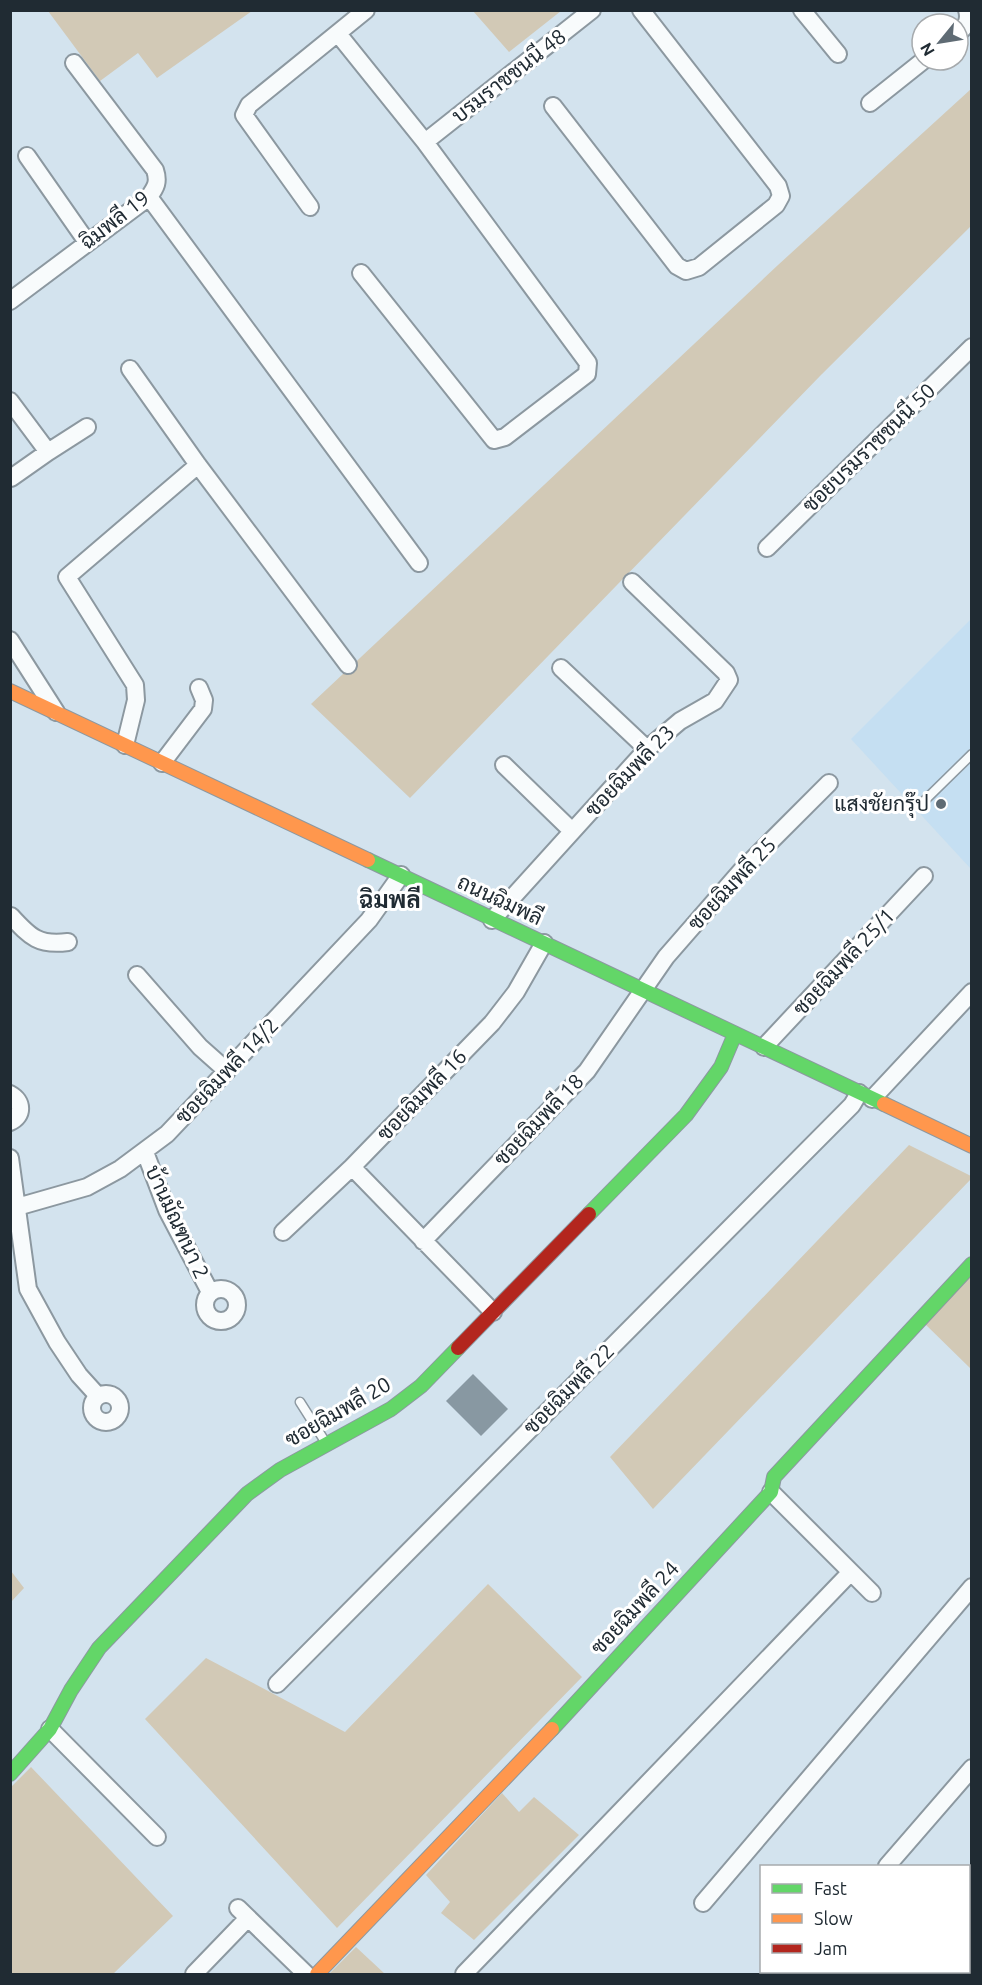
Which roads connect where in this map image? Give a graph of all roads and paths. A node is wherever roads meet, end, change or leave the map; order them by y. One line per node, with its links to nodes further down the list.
1 (366, 10): 5 (street)
2 (592, 10): 11 (street, บรมราชชนนี 48)
3 (641, 10): 10 (street)
4 (802, 10): 6 (street)
5 (339, 35): 11 (street); 14 (street)
6 (838, 54)
7 (74, 63): 13 (street, ฉิมพลี 19)
8 (910, 71): 9 (street)
9 (870, 103)
10 (553, 106)
11 (425, 142): 16 (street)
12 (27, 156): 15 (street)
13 (149, 197): 15 (street, ฉิมพลี 19); 26 (street)
14 (310, 207)
15 (87, 242): 17 (street, ฉิมพลี 19)
16 (361, 273)
17 (10, 301)
18 (972, 347): 25 (street, ซอยบรมราชชนนี 50)
19 (130, 369): 23 (street)
20 (10, 400): 22 (street)
21 (87, 427): 22 (street)
22 (48, 452): 24 (street)
23 (198, 465): 29 (street); 34 (street)
24 (11, 478)
25 (766, 548)
26 (419, 563)
27 (632, 582): 35 (street, ซอยฉิมพลี 23)
28 (10, 640): 33 (street)
29 (348, 665)
30 (561, 668): 35 (street)
31 (199, 688): 37 (street)
32 (10, 691): 33 (street, ถนนฉิมพลี)
33 (57, 713): 34 (street, ถนนฉิมพลี)
34 (125, 745): 37 (street, ถนนฉิมพลี)
35 (648, 749): 41 (street, ซอยฉิมพลี 23)
36 (972, 754): 40 (lane)
37 (162, 763): 42 (street, ถนนฉิมพลี)
38 (504, 765): 41 (street)
39 (828, 783): 49 (street, ซอยฉิมพลี 25)
40 (920, 805)
41 (572, 831): 45 (street, ซอยฉิมพลี 23)
42 (401, 875): 45 (street, ถนนฉิมพลี); 53 (street, ซอยฉิมพลี 14/2)
43 (924, 876): 52 (street, ซอยฉิมพลี 25/1)
44 (11, 916): 46 (street)
45 (492, 920): 47 (street, ถนนฉิมพลี)
46 (68, 942)
47 (544, 944): 49 (street, ถนนฉิมพลี); 60 (street, ซอยฉิมพลี 16)
48 (137, 975): 53 (street)
49 (641, 990): 51 (street, ถนนฉิมพลี); 63 (street, ซอยฉิมพลี 18)
50 (972, 992): 55 (street, ซอยฉิมพลี 22)
51 (735, 1034): 52 (street, ถนนฉิมพลี); 66 (street, ซอยฉิมพลี 20)
52 (764, 1047): 55 (street, ถนนฉิมพลี)
53 (226, 1071): 58 (street, ซอยฉิมพลี 14/2)
54 (10, 1094): 56 (street)
55 (866, 1096): 57 (street, ถนนฉิมพลี); 74 (street, ซอยฉิมพลี 22)
56 (10, 1122)
57 (972, 1146)
58 (145, 1152): 61 (street, ซอยฉิมพลี 14/2); 65 (street, บ้านมัณฑนา 2)
59 (10, 1158): 61 (street)
60 (352, 1167): 62 (street, ซอยฉิมพลี 16); 63 (street)
61 (14, 1208): 67 (street)
62 (283, 1232)
63 (423, 1241): 66 (street)
64 (972, 1264): 70 (street, ซอยฉิมพลี 24)
65 (210, 1292)
66 (493, 1312): 69 (street, ซอยฉิมพลี 20)
67 (98, 1396)
68 (300, 1402): 69 (lane)
69 (326, 1443): 75 (street, ซอยฉิมพลี 20)
70 (771, 1492): 71 (street); 83 (street, ซอยฉิมพลี 24)
71 (850, 1573): 73 (street); 84 (street)
72 (972, 1587): 80 (street)
73 (872, 1593)
74 (277, 1683)
75 (50, 1729): 77 (street, ซอยฉิมพลี 20); 78 (street)
76 (972, 1768): 79 (street)
77 (10, 1774)
78 (157, 1837)
79 (888, 1865)
80 (703, 1903)
81 (194, 1974): 82 (street)
82 (306, 1974)
83 (317, 1974)
84 (464, 1974)

